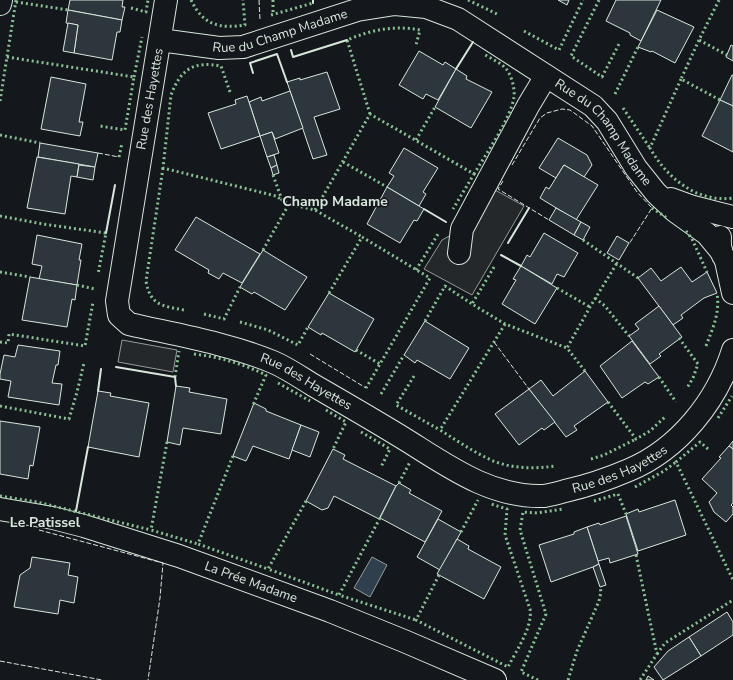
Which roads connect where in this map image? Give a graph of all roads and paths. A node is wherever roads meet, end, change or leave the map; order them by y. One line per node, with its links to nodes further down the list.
1 (1, 0): 3 (street)
2 (166, 0): 4 (street, Rue des Hayettes)
3 (0, 4)
4 (160, 40): 5 (street, Rue du Champ Madame); 12 (street, Rue des Hayettes)
5 (546, 76): 6 (street, Rue du Champ Madame); 9 (street, Rue du Champ Madame)
6 (656, 193): 7 (street, Rue du Champ Madame); 10 (street, Rue du Champ Madame)
7 (733, 217)
8 (733, 221): 10 (street)
9 (459, 253)
10 (726, 259): 11 (street)
11 (733, 293)
12 (733, 350)
13 (0, 509): 14 (street, La Prée Madame)
14 (495, 680)

